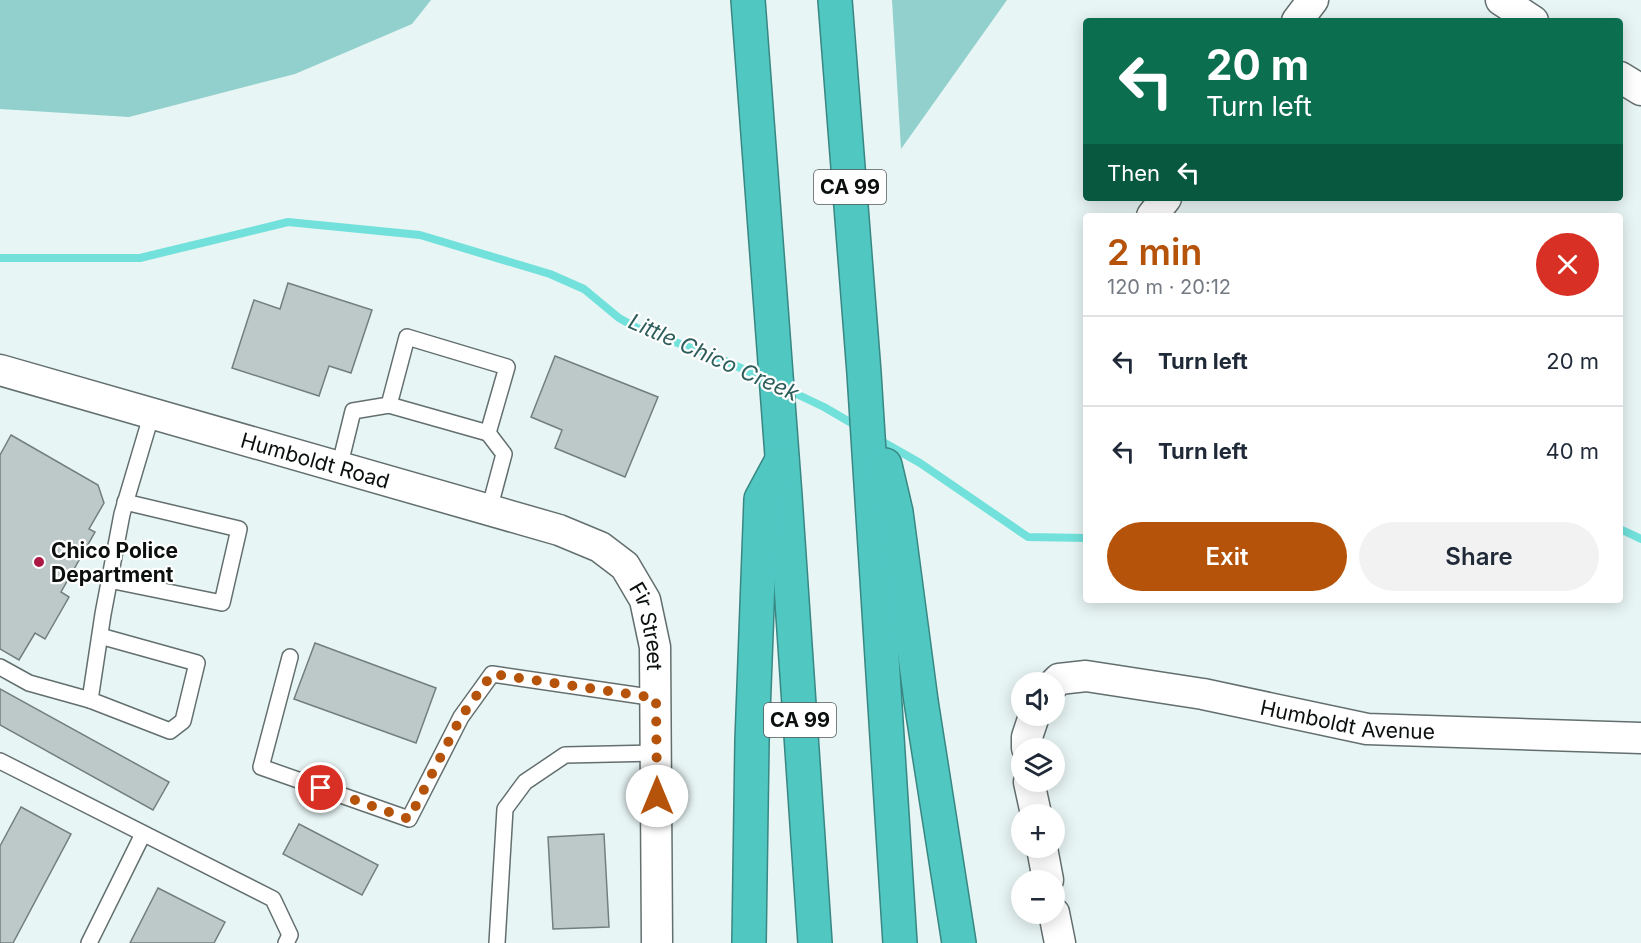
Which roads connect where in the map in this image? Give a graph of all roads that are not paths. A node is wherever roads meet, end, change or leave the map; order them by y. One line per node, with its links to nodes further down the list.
1 (748, 0): 15 (highway, CA 99)
2 (836, 0): 18 (highway, CA 99)
3 (1313, 0): 5 (street)
4 (1501, 0): 6 (street)
5 (1299, 18)
6 (1528, 18)
7 (1623, 79): 8 (street)
8 (1641, 90)
9 (1164, 201): 10 (street)
10 (1154, 213)
11 (0, 370): 13 (street, Humboldt Road)
12 (389, 405): 14 (lane); 14 (lane); 16 (lane)
13 (152, 413): 16 (street, Humboldt Road); 17 (lane)
14 (488, 433): 19 (lane)
15 (781, 453): 37 (highway); 38 (highway, CA 99)
16 (339, 468): 19 (street, Humboldt Road)
17 (125, 502): 21 (lane); 21 (lane)
18 (884, 505): 39 (highway, CA 99); 40 (highway)
19 (489, 510): 20 (street, Humboldt Road)
20 (625, 566): 26 (street, Fir Street)
21 (109, 580): 22 (lane)
22 (100, 636): 27 (lane); 27 (lane)
23 (290, 657): 26 (lane)
24 (0, 667): 27 (lane)
25 (1065, 680): 28 (street, Humboldt Avenue)
26 (656, 698): 29 (street, Fir Street)
27 (90, 700)
28 (1641, 738)
29 (656, 753): 35 (lane); 36 (street, Fir Street)
30 (0, 761): 31 (lane)
31 (143, 834): 33 (lane); 34 (lane)
32 (1056, 924): 41 (street)
33 (89, 943)
34 (286, 943)
35 (497, 943)
36 (657, 943)
37 (749, 943)
38 (815, 943)
39 (900, 943)
40 (959, 943)
41 (1060, 943)

